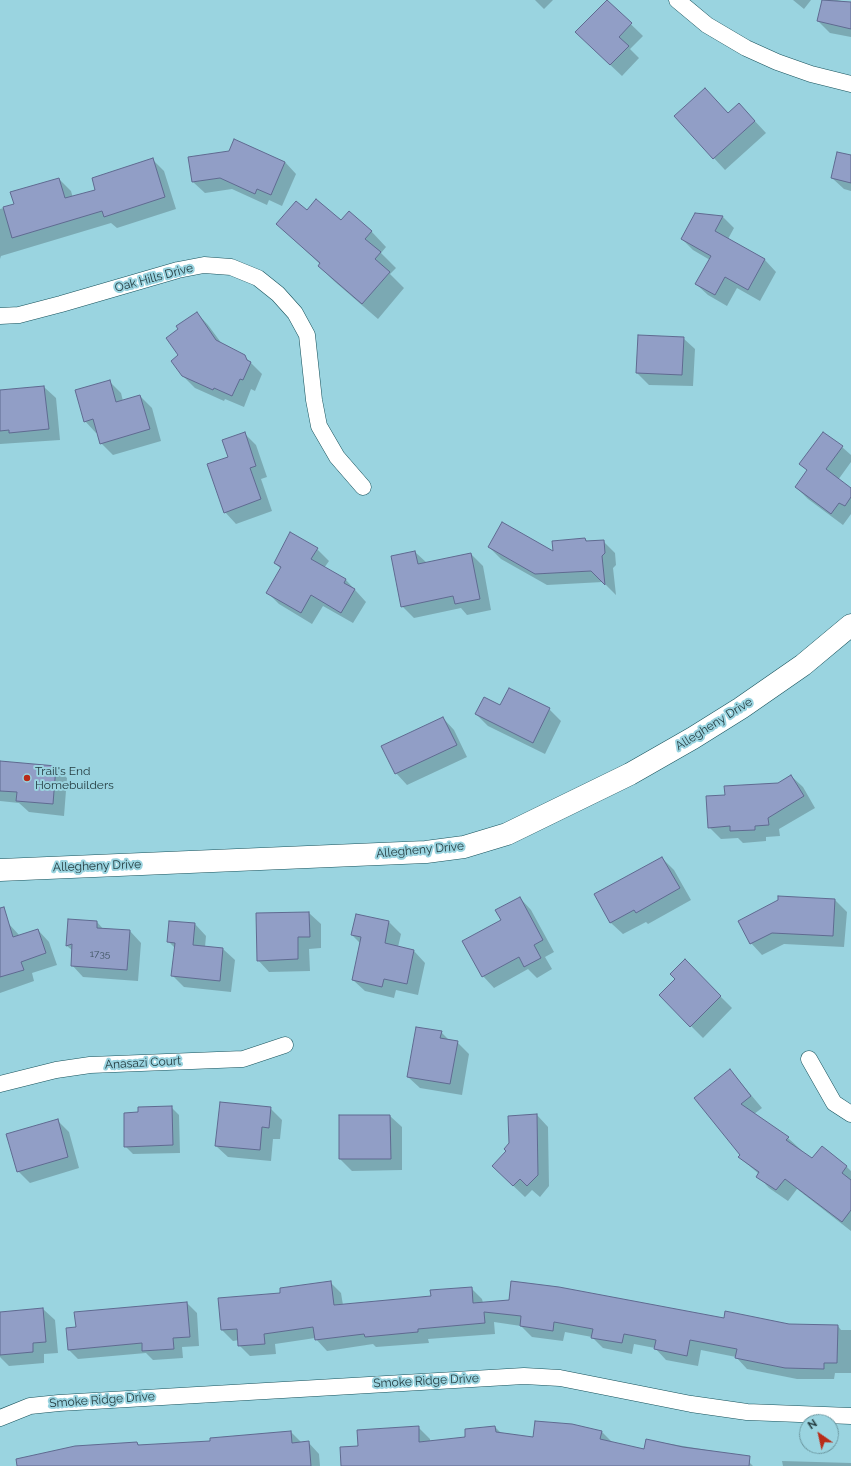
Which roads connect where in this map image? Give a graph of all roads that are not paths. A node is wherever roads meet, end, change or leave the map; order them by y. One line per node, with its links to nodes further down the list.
1 (677, 0): 2 (street)
2 (851, 84)
3 (0, 316): 4 (street, Oak Hills Drive)
4 (362, 487)
5 (851, 625): 6 (street, Allegheny Drive)
6 (0, 870)
7 (285, 1045): 9 (street, Anasazi Court)
8 (809, 1059): 10 (street)
9 (0, 1084)
10 (851, 1114)
11 (851, 1416): 12 (street, Smoke Ridge Drive)
12 (0, 1418)

